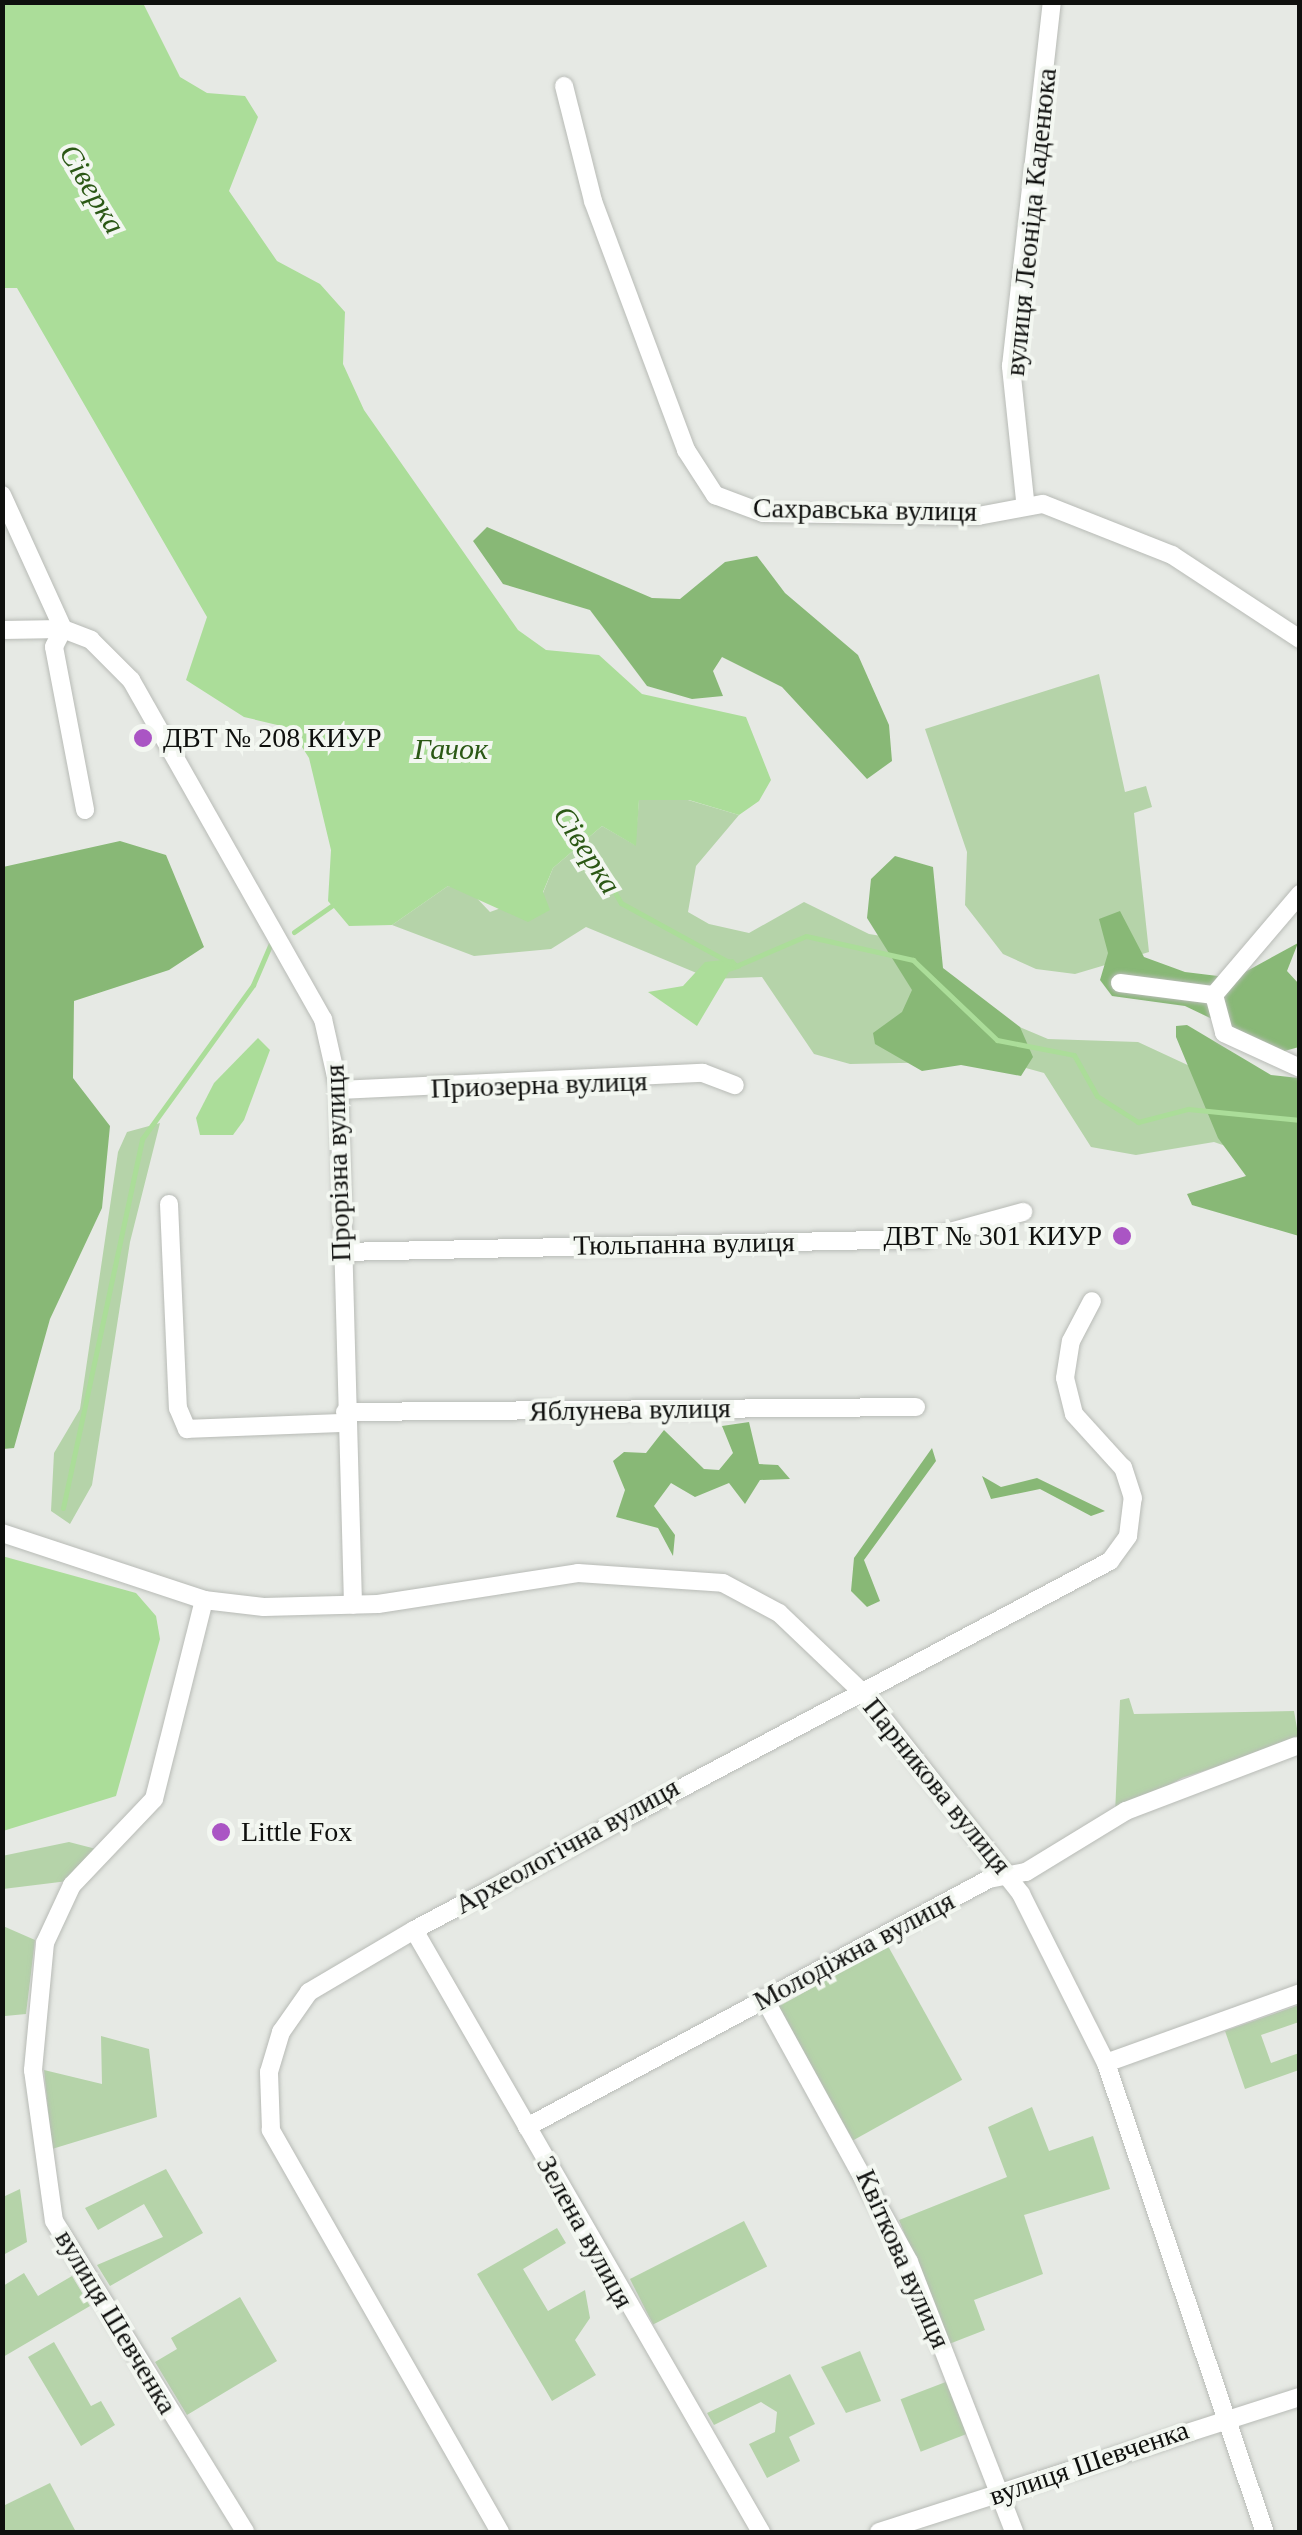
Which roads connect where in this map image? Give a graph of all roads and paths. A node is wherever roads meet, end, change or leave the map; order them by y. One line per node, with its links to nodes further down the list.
1 (1052, 2): 3 (street, вулиця Леоніда Каденюка)
2 (564, 86): 3 (street, Сахравська вулиця)
3 (1025, 500): 7 (street)
4 (5, 505): 5 (street)
5 (63, 628): 6 (street); 8 (street); 14 (street, Прорізна вулиця)
6 (2, 630)
7 (1300, 639)
8 (85, 810)
9 (1300, 894): 11 (street)
10 (1120, 983): 11 (street)
11 (1214, 995): 12 (street)
12 (1300, 1068)
13 (735, 1085): 14 (street, Приозерна вулиця)
14 (340, 1090): 17 (street, Прорізна вулиця)
15 (170, 1204): 20 (street, Яблунева вулиця)
16 (1023, 1212): 17 (street, Тюльпанна вулиця)
17 (342, 1252): 20 (street, Прорізна вулиця)
18 (1092, 1301): 24 (street, Археологічна вулиця)
19 (916, 1407): 20 (street, Яблунева вулиця)
20 (345, 1418): 23 (street, Прорізна вулиця)
21 (2, 1533): 22 (street, Парникова вулиця)
22 (204, 1600): 23 (street, Парникова вулиця); 35 (street, вулиця Шевченка)
23 (353, 1605): 24 (street, Парникова вулиця)
24 (863, 1693): 26 (street, Парникова вулиця); 27 (street, Археологічна вулиця)
25 (1296, 1746): 26 (street, Молодіжна вулиця)
26 (1011, 1876): 29 (street, Молодіжна вулиця); 30 (street, Парникова вулиця)
27 (414, 1930): 31 (street, Зелена вулиця); 36 (street, Археологічна вулиця)
28 (1300, 1993): 30 (street)
29 (764, 1998): 31 (street, Молодіжна вулиця); 34 (street, Квіткова вулиця)
30 (1106, 2063): 33 (street, Парникова вулиця)
31 (527, 2127): 37 (street, Зелена вулиця)
32 (1300, 2397): 33 (street, вулиця Шевченка)
33 (1226, 2416): 34 (street, вулиця Шевченка); 40 (street, Парникова вулиця)
34 (1000, 2494): 38 (street, вулиця Шевченка); 39 (street, Квіткова вулиця)
35 (245, 2532)
36 (500, 2532)
37 (761, 2532)
38 (879, 2532)
39 (1014, 2532)
40 (1265, 2532)

